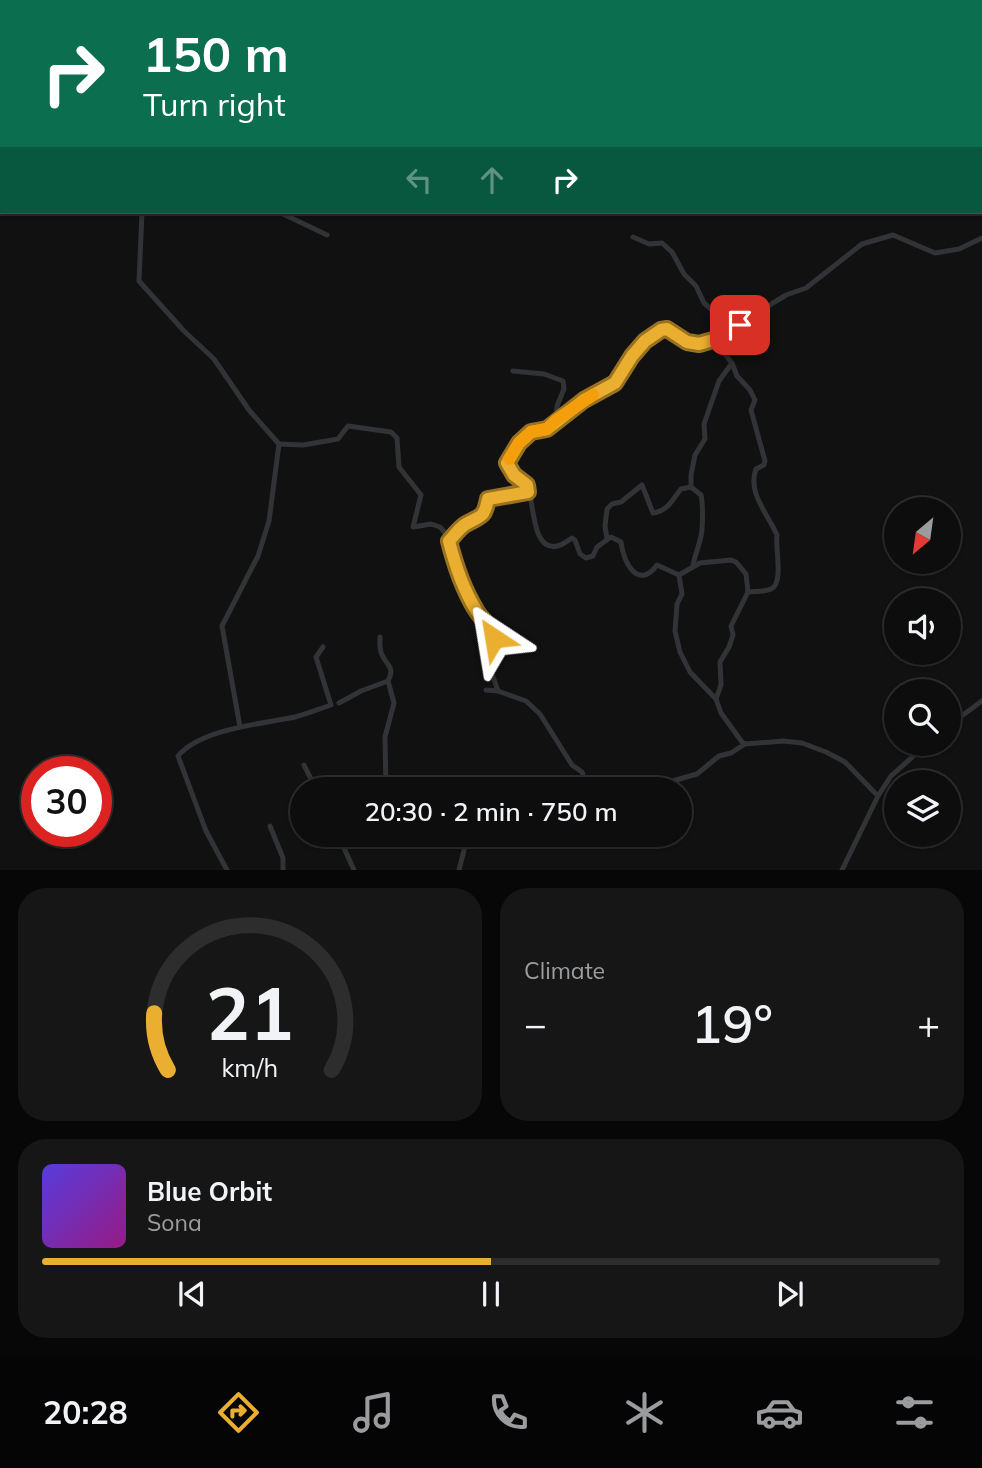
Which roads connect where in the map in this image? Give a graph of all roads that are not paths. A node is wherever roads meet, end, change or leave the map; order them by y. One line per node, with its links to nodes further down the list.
1 (142, 214): 10 (street)
2 (283, 214): 3 (street)
3 (327, 235)
4 (632, 237): 6 (street)
5 (982, 238): 6 (street)
6 (713, 340): 7 (street); 9 (street)
7 (732, 363): 11 (street); 17 (street)
8 (513, 371): 9 (street)
9 (556, 420): 12 (street)
10 (279, 444): 14 (street); 27 (street)
11 (691, 487): 13 (street); 15 (street)
12 (528, 492): 13 (street); 14 (street)
13 (607, 538): 16 (street)
14 (449, 541): 22 (street)
15 (693, 565): 16 (street); 17 (street)
16 (679, 575): 23 (street)
17 (748, 592): 23 (street)
18 (380, 637): 20 (street)
19 (323, 647): 27 (street)
20 (388, 681): 25 (street); 32 (street)
21 (486, 690): 22 (street)
22 (498, 691): 33 (street)
23 (716, 699): 28 (street)
24 (982, 701): 26 (street)
25 (339, 703)
26 (961, 716)
27 (240, 727): 39 (street)
28 (745, 744): 34 (street); 35 (street)
29 (914, 756): 35 (street)
30 (304, 765): 31 (street)
31 (310, 777)
32 (386, 777)
33 (583, 777)
34 (687, 777)
35 (878, 796): 43 (street)
36 (270, 826): 40 (street)
37 (343, 847): 41 (street)
38 (465, 847): 42 (street)
39 (227, 870)
40 (283, 870)
41 (354, 870)
42 (459, 870)
43 (842, 870)

